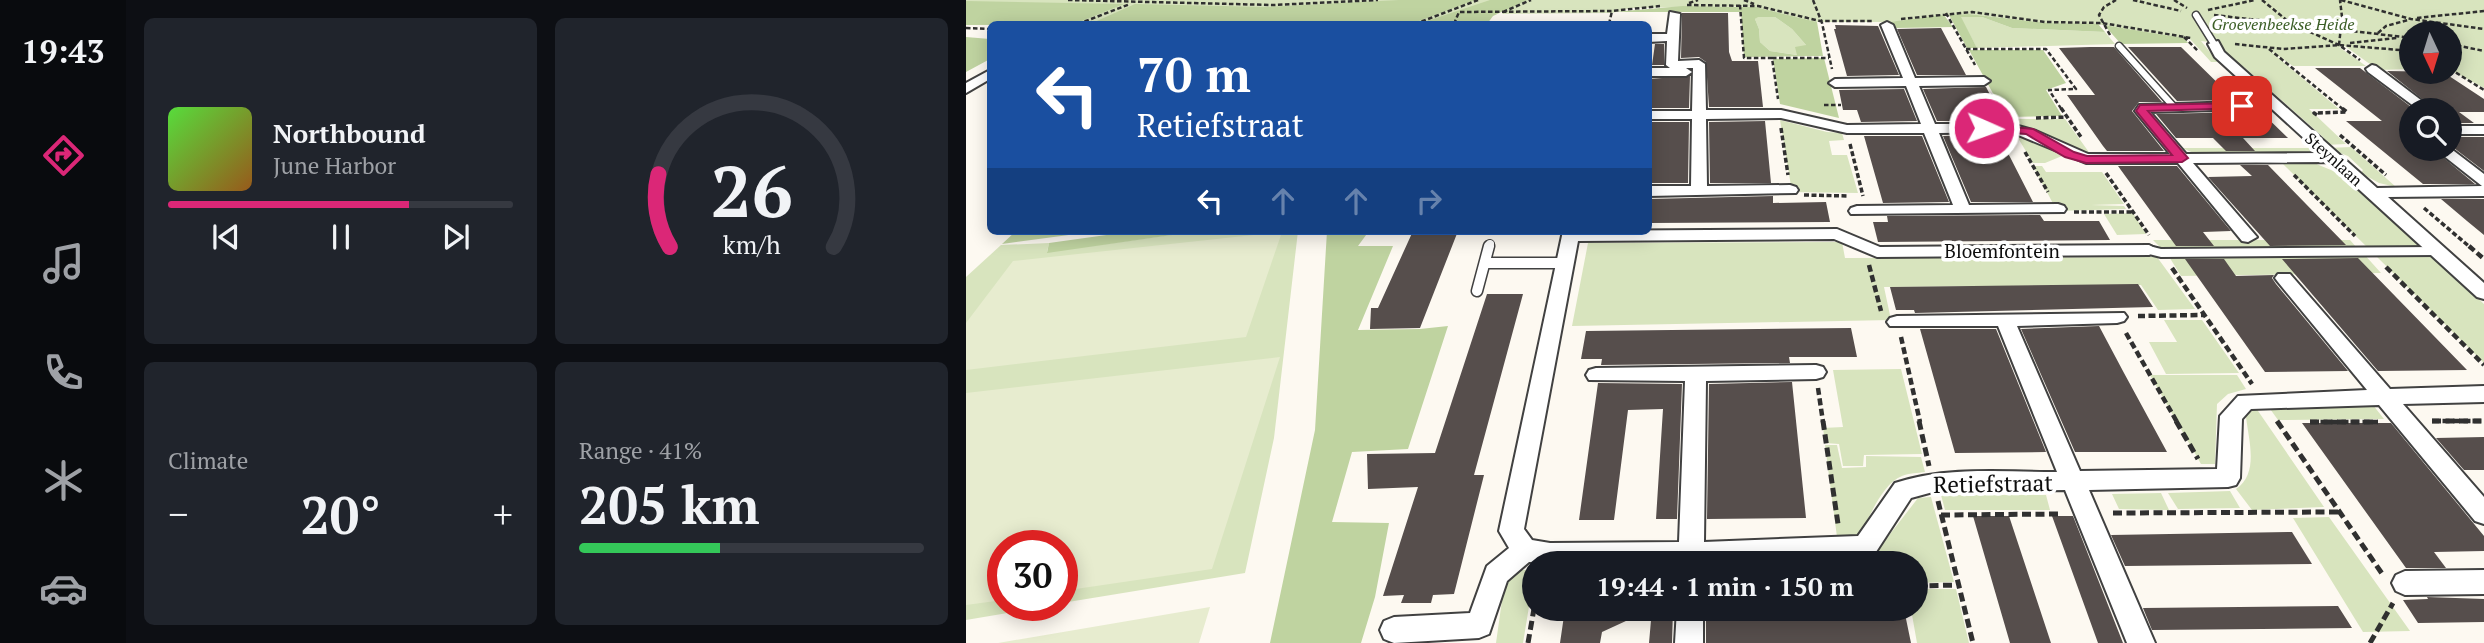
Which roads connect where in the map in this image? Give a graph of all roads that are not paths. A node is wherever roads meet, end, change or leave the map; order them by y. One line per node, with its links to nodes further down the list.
1 (1674, 14): 4 (street)
2 (2195, 14): 6 (lane, Steynlaan)
3 (1892, 22): 13 (street)
4 (1673, 37): 5 (street); 10 (street)
5 (1652, 38)
6 (2213, 42): 24 (street, Steynlaan)
7 (2119, 47): 18 (lane)
8 (2372, 69): 16 (street)
9 (1652, 72): 10 (street)
10 (1699, 72): 20 (street)
11 (987, 76): 15 (street)
12 (1984, 81): 13 (street)
13 (1910, 82): 14 (street); 21 (street)
14 (1835, 83)
15 (966, 89)
16 (2411, 98)
17 (2242, 106): 18 (street)
18 (2174, 107): 25 (street)
19 (1652, 115): 20 (street)
20 (1699, 115): 21 (street); 28 (street)
21 (1930, 128): 25 (street); 34 (street)
22 (2462, 129): 23 (street)
23 (2484, 130)
24 (2333, 157): 25 (street); 32 (street, Steynlaan)
25 (2182, 158): 38 (street)
26 (2457, 161): 27 (street)
27 (2484, 182)
28 (1699, 190): 29 (street); 30 (street)
29 (1790, 190)
30 (1652, 191)
31 (2484, 191): 32 (street)
32 (2372, 193): 41 (street, Steynlaan)
33 (1855, 203): 34 (street)
34 (1963, 209): 35 (street)
35 (2058, 209)
36 (1652, 233): 40 (street, Bloemfontein)
37 (1571, 235): 43 (street)
38 (2248, 237)
39 (1490, 244): 42 (lane)
40 (2155, 251): 41 (street, Bloemfontein)
41 (2437, 251): 46 (street, Steynlaan)
42 (1485, 263): 43 (lane); 45 (lane)
43 (1565, 263): 57 (street)
44 (2284, 278): 54 (street)
45 (1477, 291)
46 (2484, 293)
47 (2117, 317): 48 (street)
48 (2005, 319): 49 (street); 55 (street, Retiefstraat)
49 (1897, 322)
50 (1816, 372): 51 (street)
51 (1696, 373): 52 (street); 59 (street)
52 (1596, 375)
53 (2484, 394): 54 (street)
54 (2382, 397): 55 (street, Retiefstraat); 56 (street)
55 (2073, 482): 60 (street, Retiefstraat); 66 (street, Retiefstraat)
56 (2484, 514)
57 (1525, 550): 58 (street, Retiefstraat); 64 (street)
58 (1531, 551)
59 (1691, 551)
60 (1823, 551)
61 (2484, 582): 62 (street)
62 (2397, 588)
63 (1690, 621): 65 (street)
64 (1394, 630)
65 (1689, 643)
66 (2141, 643)

